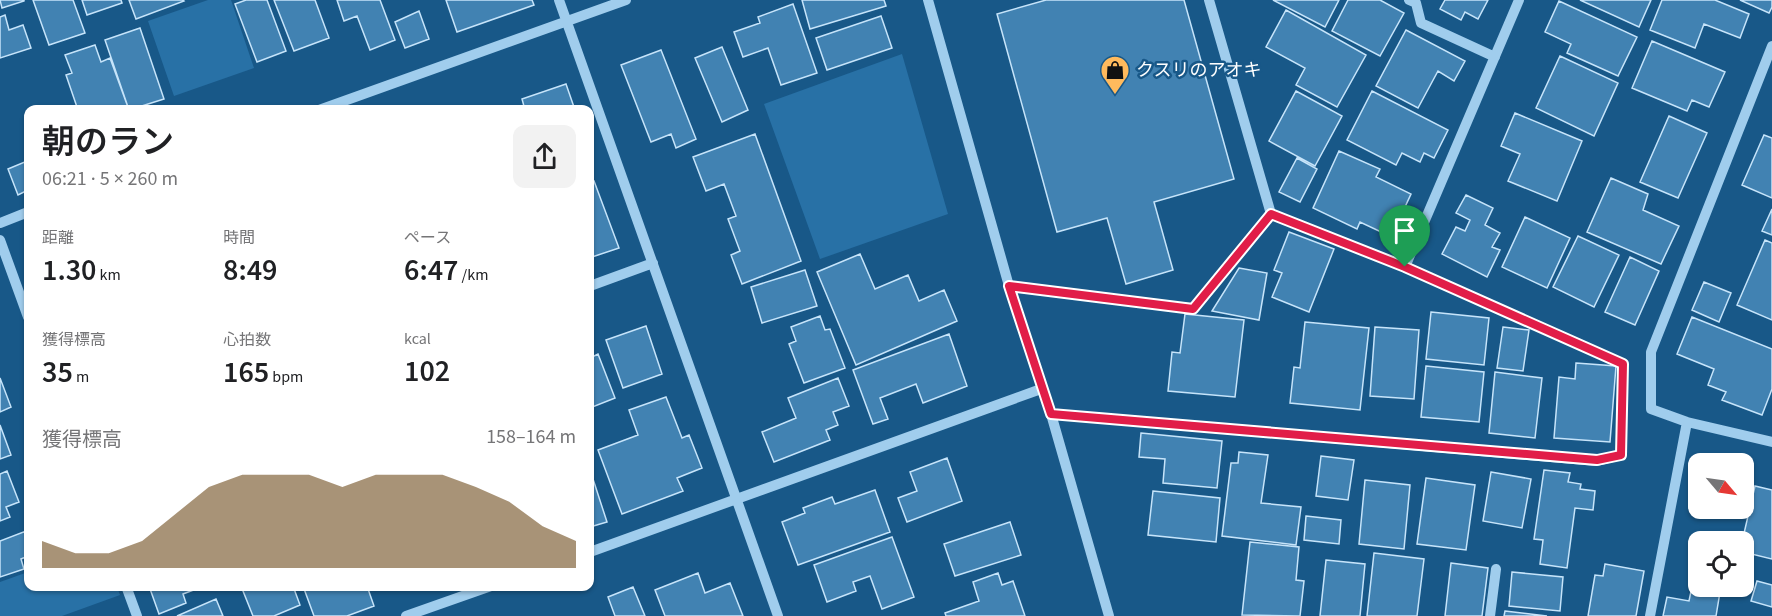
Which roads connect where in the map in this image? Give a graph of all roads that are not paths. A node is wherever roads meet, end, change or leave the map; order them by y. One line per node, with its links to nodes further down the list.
1 (559, 0): 7 (street)
2 (626, 0): 7 (street)
3 (928, 0): 18 (street)
4 (1209, 0): 12 (street)
5 (1409, 0): 9 (street)
6 (1519, 0): 9 (street)
7 (566, 22): 10 (street); 15 (street)
8 (1772, 46): 22 (street)
9 (1495, 57): 16 (street)
10 (333, 105)
11 (24, 213): 13 (street)
12 (1271, 214): 16 (street); 18 (street)
13 (0, 222)
14 (0, 240): 19 (street)
15 (653, 264): 17 (street); 24 (street)
16 (1405, 267): 21 (street)
17 (594, 285)
18 (1009, 286): 20 (street)
19 (24, 306)
20 (1041, 390): 21 (street); 24 (street)
21 (1051, 414): 32 (street)
22 (1687, 422): 23 (street); 34 (street)
23 (1772, 442)
24 (736, 501): 25 (street); 31 (street)
25 (594, 551)
26 (1496, 569): 33 (street)
27 (128, 591): 29 (street)
28 (477, 591): 30 (street)
29 (137, 616)
30 (406, 616)
31 (778, 616)
32 (1109, 616)
33 (1490, 616)
34 (1650, 616)

